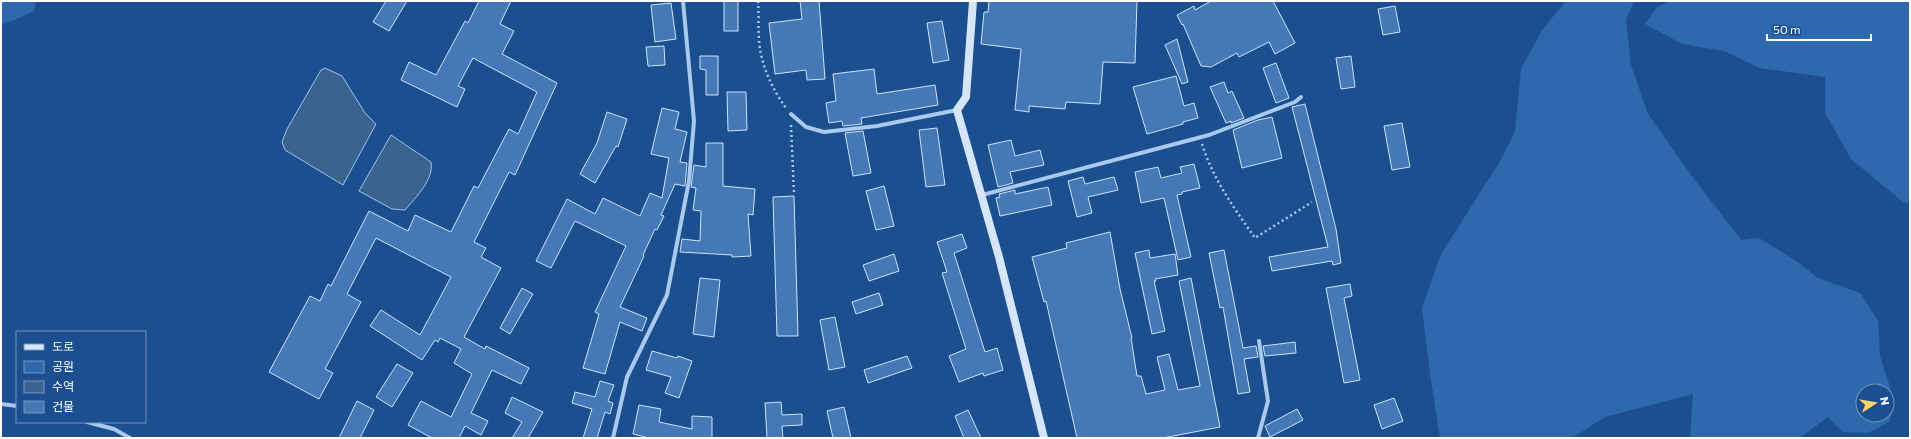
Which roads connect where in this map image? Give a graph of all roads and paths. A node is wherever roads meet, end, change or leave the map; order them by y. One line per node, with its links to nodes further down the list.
1 (683, 1): 16 (street)
2 (758, 1): 6 (path)
3 (973, 1): 5 (street)
4 (1301, 97): 7 (street)
5 (957, 110): 6 (street); 9 (street)
6 (791, 114): 8 (path)
7 (1200, 138): 9 (street); 10 (path)
8 (794, 193)
9 (981, 195): 17 (street)
10 (1312, 202)
11 (1259, 341): 18 (street)
12 (1, 404): 13 (street)
13 (16, 406)
14 (91, 423): 15 (street)
15 (130, 438)
16 (612, 438)
17 (1044, 438)
18 (1258, 438)

